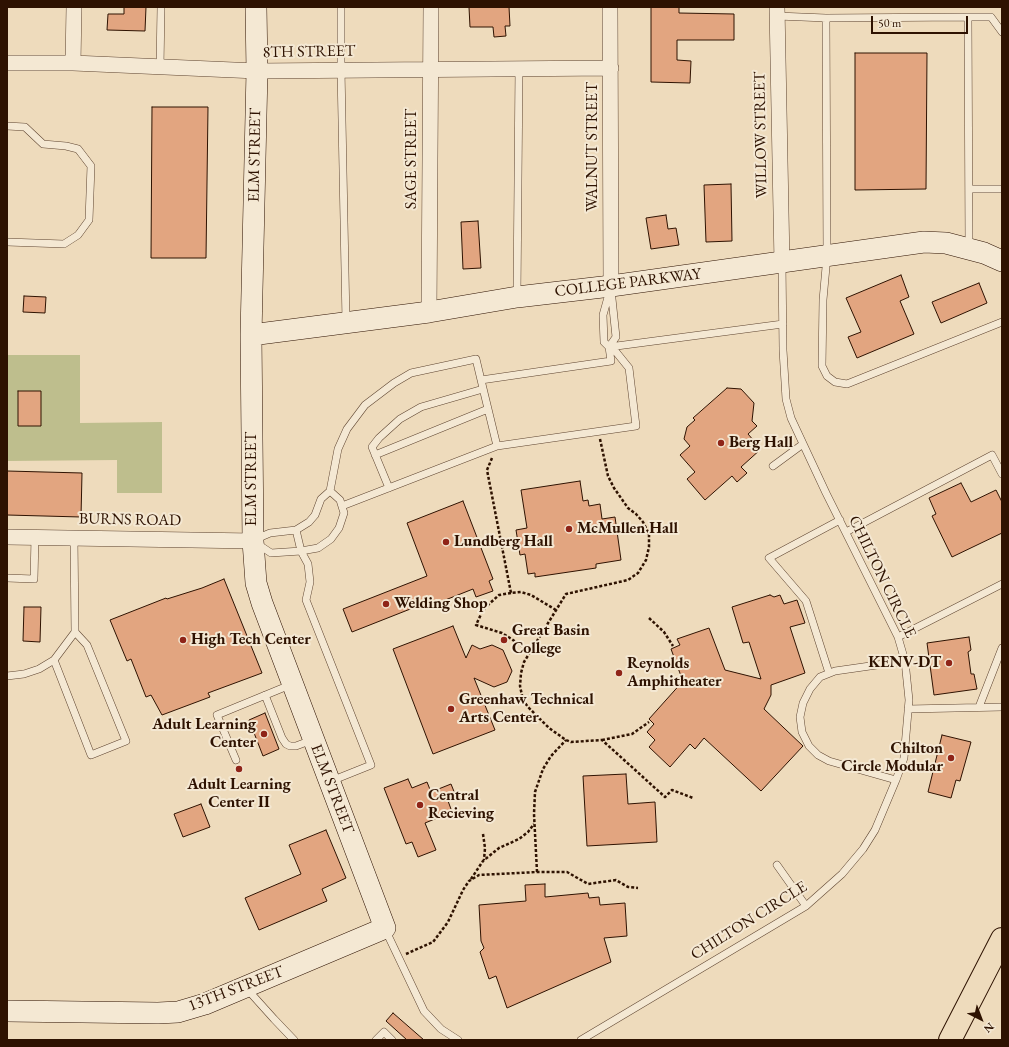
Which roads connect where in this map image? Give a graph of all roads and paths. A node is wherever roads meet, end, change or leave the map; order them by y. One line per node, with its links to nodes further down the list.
1 (74, 7): 12 (street)
2 (161, 7): 13 (lane)
3 (256, 7): 18 (street, ELM STREET)
4 (341, 7): 17 (lane)
5 (431, 7): 16 (street, SAGE STREET)
6 (610, 7): 15 (street, WALNUT STREET)
7 (777, 12): 9 (lane); 26 (street, WILLOW STREET)
8 (968, 17): 9 (lane); 10 (lane); 20 (lane)
9 (826, 18): 24 (lane)
10 (1002, 32)
11 (7, 63): 12 (street, 8TH STREET)
12 (73, 63): 13 (street, 8TH STREET)
13 (160, 67): 18 (street, 8TH STREET)
14 (519, 68): 15 (street, 8TH STREET); 16 (street, 8TH STREET); 28 (lane)
15 (611, 68): 27 (street, WALNUT STREET)
16 (431, 69): 17 (street, 8TH STREET); 29 (street, SAGE STREET)
17 (341, 70): 18 (street, 8TH STREET); 31 (lane)
18 (257, 71): 33 (street, ELM STREET)
19 (7, 126): 22 (lane)
20 (969, 189): 21 (lane); 23 (lane)
21 (1002, 189)
22 (7, 242)
23 (969, 249): 24 (street, COLLEGE PARKWAY); 25 (street, COLLEGE PARKWAY)
24 (827, 256): 26 (street, COLLEGE PARKWAY); 30 (lane)
25 (1002, 261)
26 (782, 263): 27 (street, COLLEGE PARKWAY); 32 (lane, CHILTON CIRCLE)
27 (611, 286): 28 (street, COLLEGE PARKWAY); 34 (lane); 34 (lane)
28 (517, 297): 29 (street, COLLEGE PARKWAY)
29 (429, 312): 31 (street, COLLEGE PARKWAY)
30 (1002, 322)
31 (346, 323): 33 (street, COLLEGE PARKWAY)
32 (783, 324): 34 (lane); 39 (lane, CHILTON CIRCLE)
33 (251, 336): 54 (street, ELM STREET)
34 (611, 347): 35 (lane); 38 (lane)
35 (481, 380): 36 (lane); 46 (lane)
36 (483, 389): 37 (lane); 41 (lane)
37 (488, 409): 40 (lane); 41 (lane)
38 (599, 431): 40 (lane); 59 (path)
39 (802, 444): 42 (lane); 48 (lane, CHILTON CIRCLE)
40 (497, 446): 45 (lane)
41 (375, 455): 45 (lane)
42 (773, 466)
43 (487, 470): 58 (path)
44 (1002, 474): 50 (lane)
45 (389, 488): 47 (lane)
46 (330, 491): 47 (lane); 49 (lane)
47 (342, 506): 55 (lane)
48 (840, 520): 50 (lane, CHILTON CIRCLE); 68 (lane)
49 (296, 530): 54 (lane); 55 (lane)
50 (846, 532): 62 (lane, CHILTON CIRCLE)
51 (7, 537): 52 (street, BURNS ROAD)
52 (35, 537): 53 (street, BURNS ROAD); 56 (lane)
53 (74, 537): 54 (street, BURNS ROAD); 61 (lane)
54 (253, 541): 55 (lane); 70 (street, ELM STREET)
55 (301, 551): 81 (lane)
56 (7, 578)
57 (1002, 584): 62 (lane)
58 (510, 593): 59 (path); 65 (path)
59 (556, 610): 65 (path)
60 (649, 618): 63 (path)
61 (75, 632): 66 (lane); 66 (lane)
62 (898, 637): 67 (lane, CHILTON CIRCLE)
63 (673, 646)
64 (1002, 648): 72 (lane)
65 (530, 651): 77 (path)
66 (54, 660): 69 (lane)
67 (904, 661): 68 (lane); 74 (lane, CHILTON CIRCLE)
68 (829, 673): 80 (lane)
69 (7, 676)
70 (292, 684): 71 (lane); 76 (street, ELM STREET)
71 (265, 695): 76 (lane); 79 (lane)
72 (979, 707): 73 (lane); 74 (lane)
73 (1002, 707)
74 (908, 709): 80 (lane, CHILTON CIRCLE)
75 (649, 722): 78 (path)
76 (314, 740): 81 (street, ELM STREET)
77 (566, 740): 78 (path); 83 (path)
78 (602, 740): 82 (path)
79 (236, 760)
80 (896, 780): 90 (lane, CHILTON CIRCLE)
81 (329, 782): 91 (street, ELM STREET)
82 (693, 798)
83 (534, 824): 85 (path); 87 (path)
84 (483, 834): 85 (path)
85 (484, 861): 88 (path)
86 (777, 865): 90 (lane)
87 (537, 872): 88 (path); 89 (path)
88 (469, 881): 93 (path)
89 (638, 888)
90 (806, 906): 100 (lane, CHILTON CIRCLE)
91 (385, 928): 93 (lane); 94 (street, 13TH STREET)
92 (1002, 939): 101 (highway)
93 (398, 957): 99 (lane)
94 (245, 987): 95 (street, 13TH STREET); 96 (lane)
95 (7, 1011)
96 (294, 1040)
97 (376, 1040): 98 (lane)
98 (392, 1040)
99 (458, 1040)
100 (581, 1040)
101 (950, 1040)

